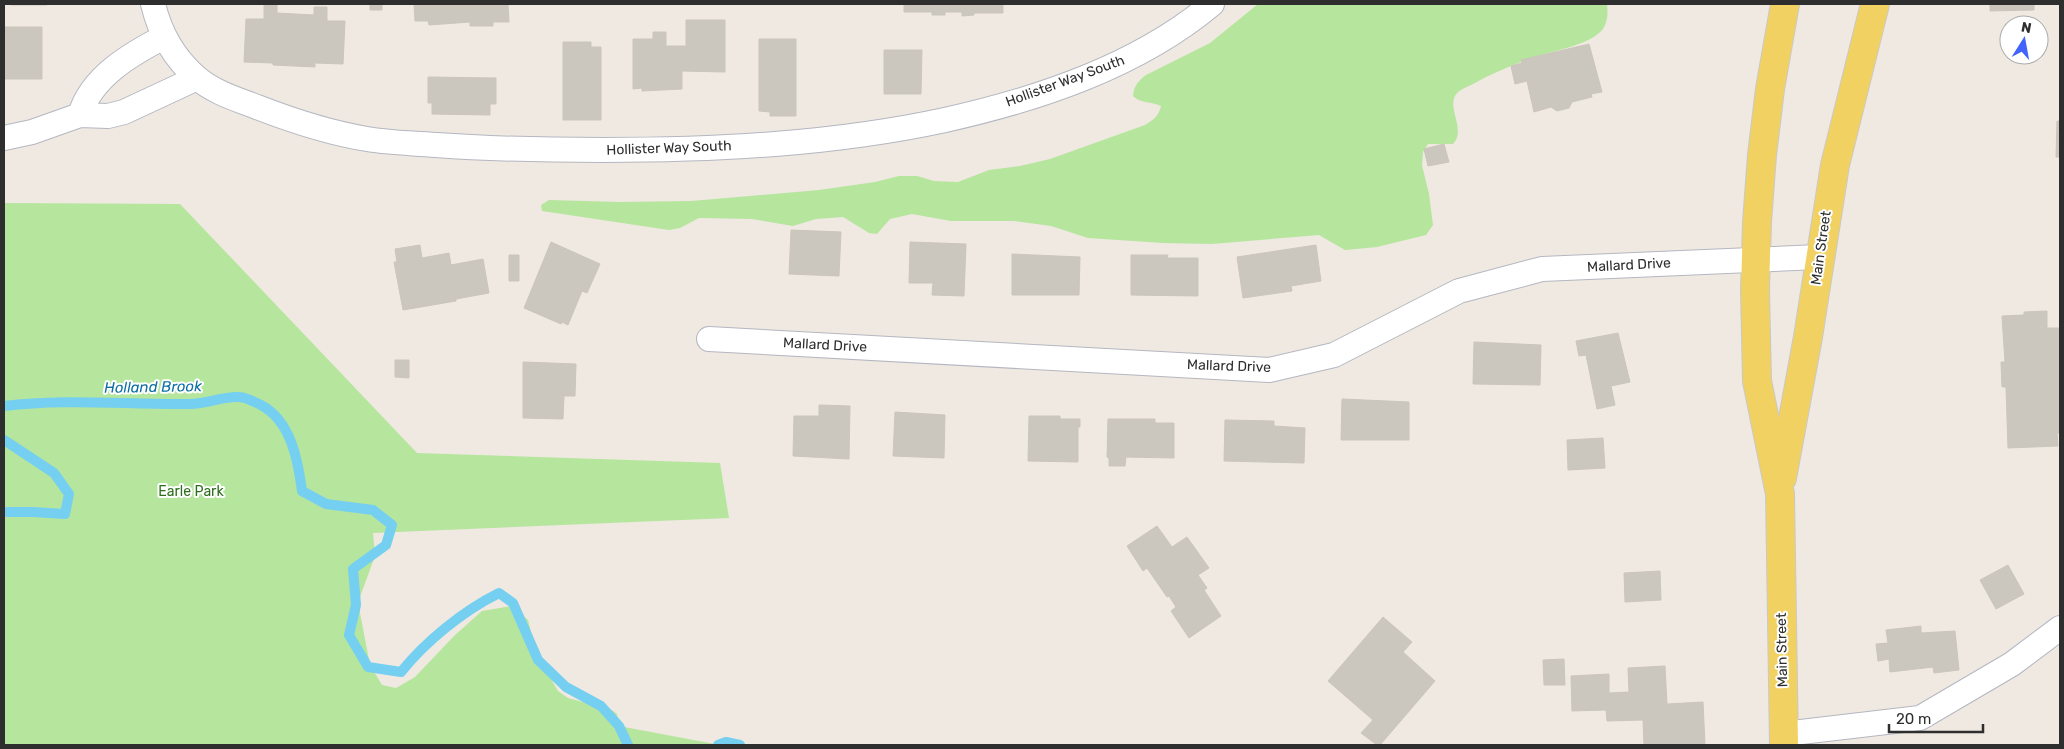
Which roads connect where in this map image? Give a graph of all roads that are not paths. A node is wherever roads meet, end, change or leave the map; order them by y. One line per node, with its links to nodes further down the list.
1 (153, 4): 5 (street, Hollister Way South)
2 (1212, 4): 6 (street, Hollister Way South)
3 (1785, 4): 10 (main road, Main Street)
4 (1875, 4): 9 (main road, Main Street)
5 (164, 37): 6 (street, Hollister Way South); 7 (street)
6 (197, 78): 7 (street)
7 (80, 115): 8 (street)
8 (4, 138)
9 (1819, 257): 10 (street, Mallard Drive); 12 (main road, Main Street)
10 (1756, 259): 11 (street, Mallard Drive); 12 (main road, Main Street)
11 (709, 339)
12 (1780, 494): 14 (main road, Main Street)
13 (2060, 628): 14 (street)
14 (1784, 739)

